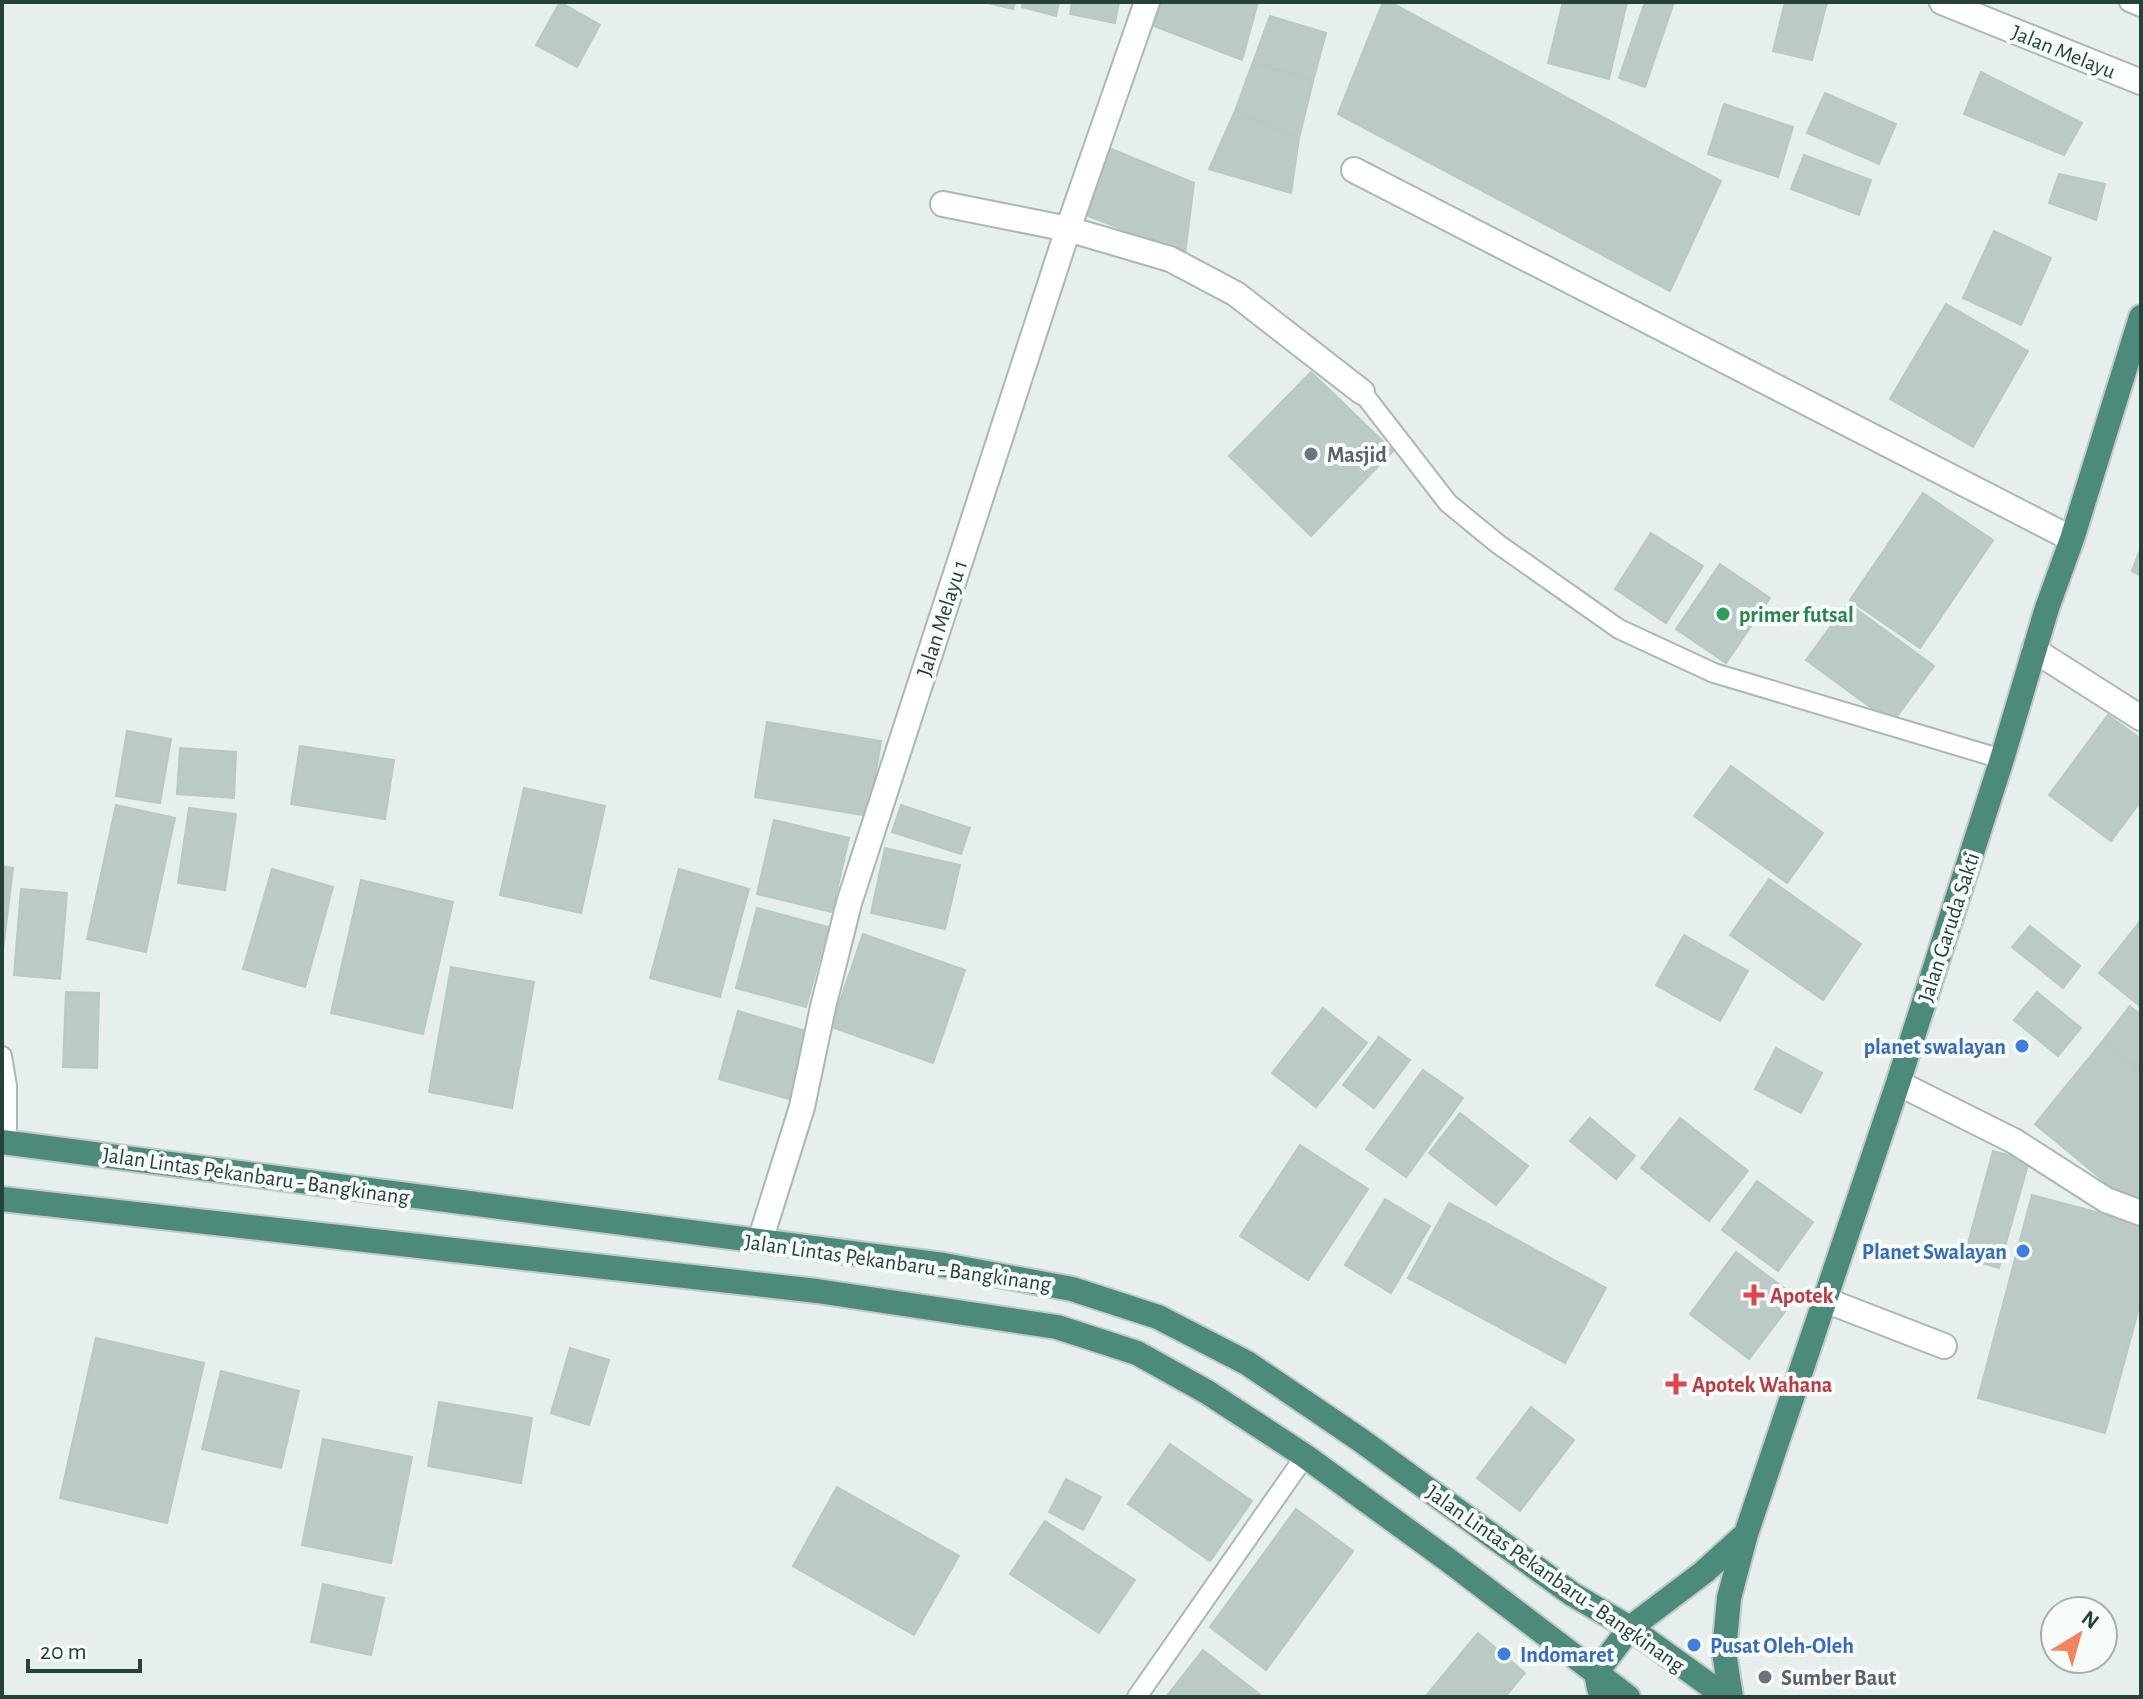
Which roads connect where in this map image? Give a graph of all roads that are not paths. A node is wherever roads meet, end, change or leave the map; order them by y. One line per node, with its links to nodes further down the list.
1 (1147, 2): 8 (street, Jalan Melayu 1)
2 (1942, 2): 5 (street, Jalan Melayu)
3 (2129, 2): 4 (lane)
4 (2141, 7)
5 (2141, 82)
6 (1354, 170): 11 (street)
7 (943, 204): 8 (street)
8 (1068, 229): 10 (street); 20 (street, Jalan Melayu 1)
9 (2141, 317): 11 (highway, Jalan Garuda Sakti)
10 (1362, 392): 14 (lane)
11 (2072, 539): 12 (highway, Jalan Garuda Sakti)
12 (2034, 650): 13 (street); 14 (highway, Jalan Garuda Sakti)
13 (2141, 718)
14 (2002, 759): 16 (highway, Jalan Garuda Sakti)
15 (2, 1056): 17 (lane)
16 (1898, 1083): 19 (street); 21 (highway, Jalan Garuda Sakti)
17 (5, 1142): 20 (highway, Jalan Lintas Pekanbaru - Bangkinang)
18 (2, 1199): 23 (highway, Jalan Lintas Pekanbaru - Bangkinang)
19 (2141, 1213)
20 (760, 1241): 25 (highway, Jalan Lintas Pekanbaru - Bangkinang)
21 (1825, 1300): 22 (street); 24 (highway, Jalan Garuda Sakti)
22 (1944, 1346)
23 (1305, 1456): 26 (highway, Jalan Lintas Pekanbaru - Bangkinang); 27 (lane)
24 (1746, 1534): 25 (highway, Jalan Garuda Sakti); 30 (highway, Jalan Garuda Sakti)
25 (1630, 1628): 26 (highway, Jalan Garuda Sakti); 30 (highway, Jalan Lintas Pekanbaru - Bangkinang)
26 (1596, 1673): 28 (highway); 29 (highway, Jalan Lintas Pekanbaru - Bangkinang)
27 (1137, 1697)
28 (1601, 1697)
29 (1628, 1697)
30 (1729, 1697)

